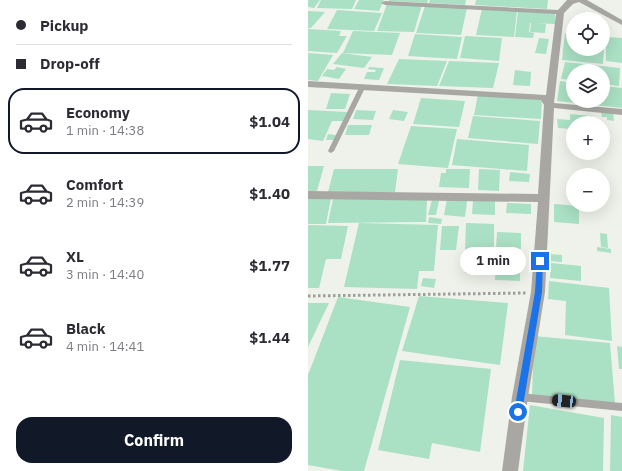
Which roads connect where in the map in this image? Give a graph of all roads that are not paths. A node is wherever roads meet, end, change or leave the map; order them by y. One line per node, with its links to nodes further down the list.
1 (577, 0): 4 (street)
2 (582, 0): 5 (street)
3 (385, 2): 4 (street)
4 (560, 12): 8 (street)
5 (622, 23)
6 (308, 84): 7 (street)
7 (362, 88): 8 (street); 10 (lane)
8 (549, 105): 9 (street); 12 (street)
9 (622, 112)
10 (331, 151)
11 (308, 194): 12 (street)
12 (544, 198): 13 (street)
13 (520, 397): 14 (lane); 15 (street)
14 (622, 407)
15 (510, 471)

